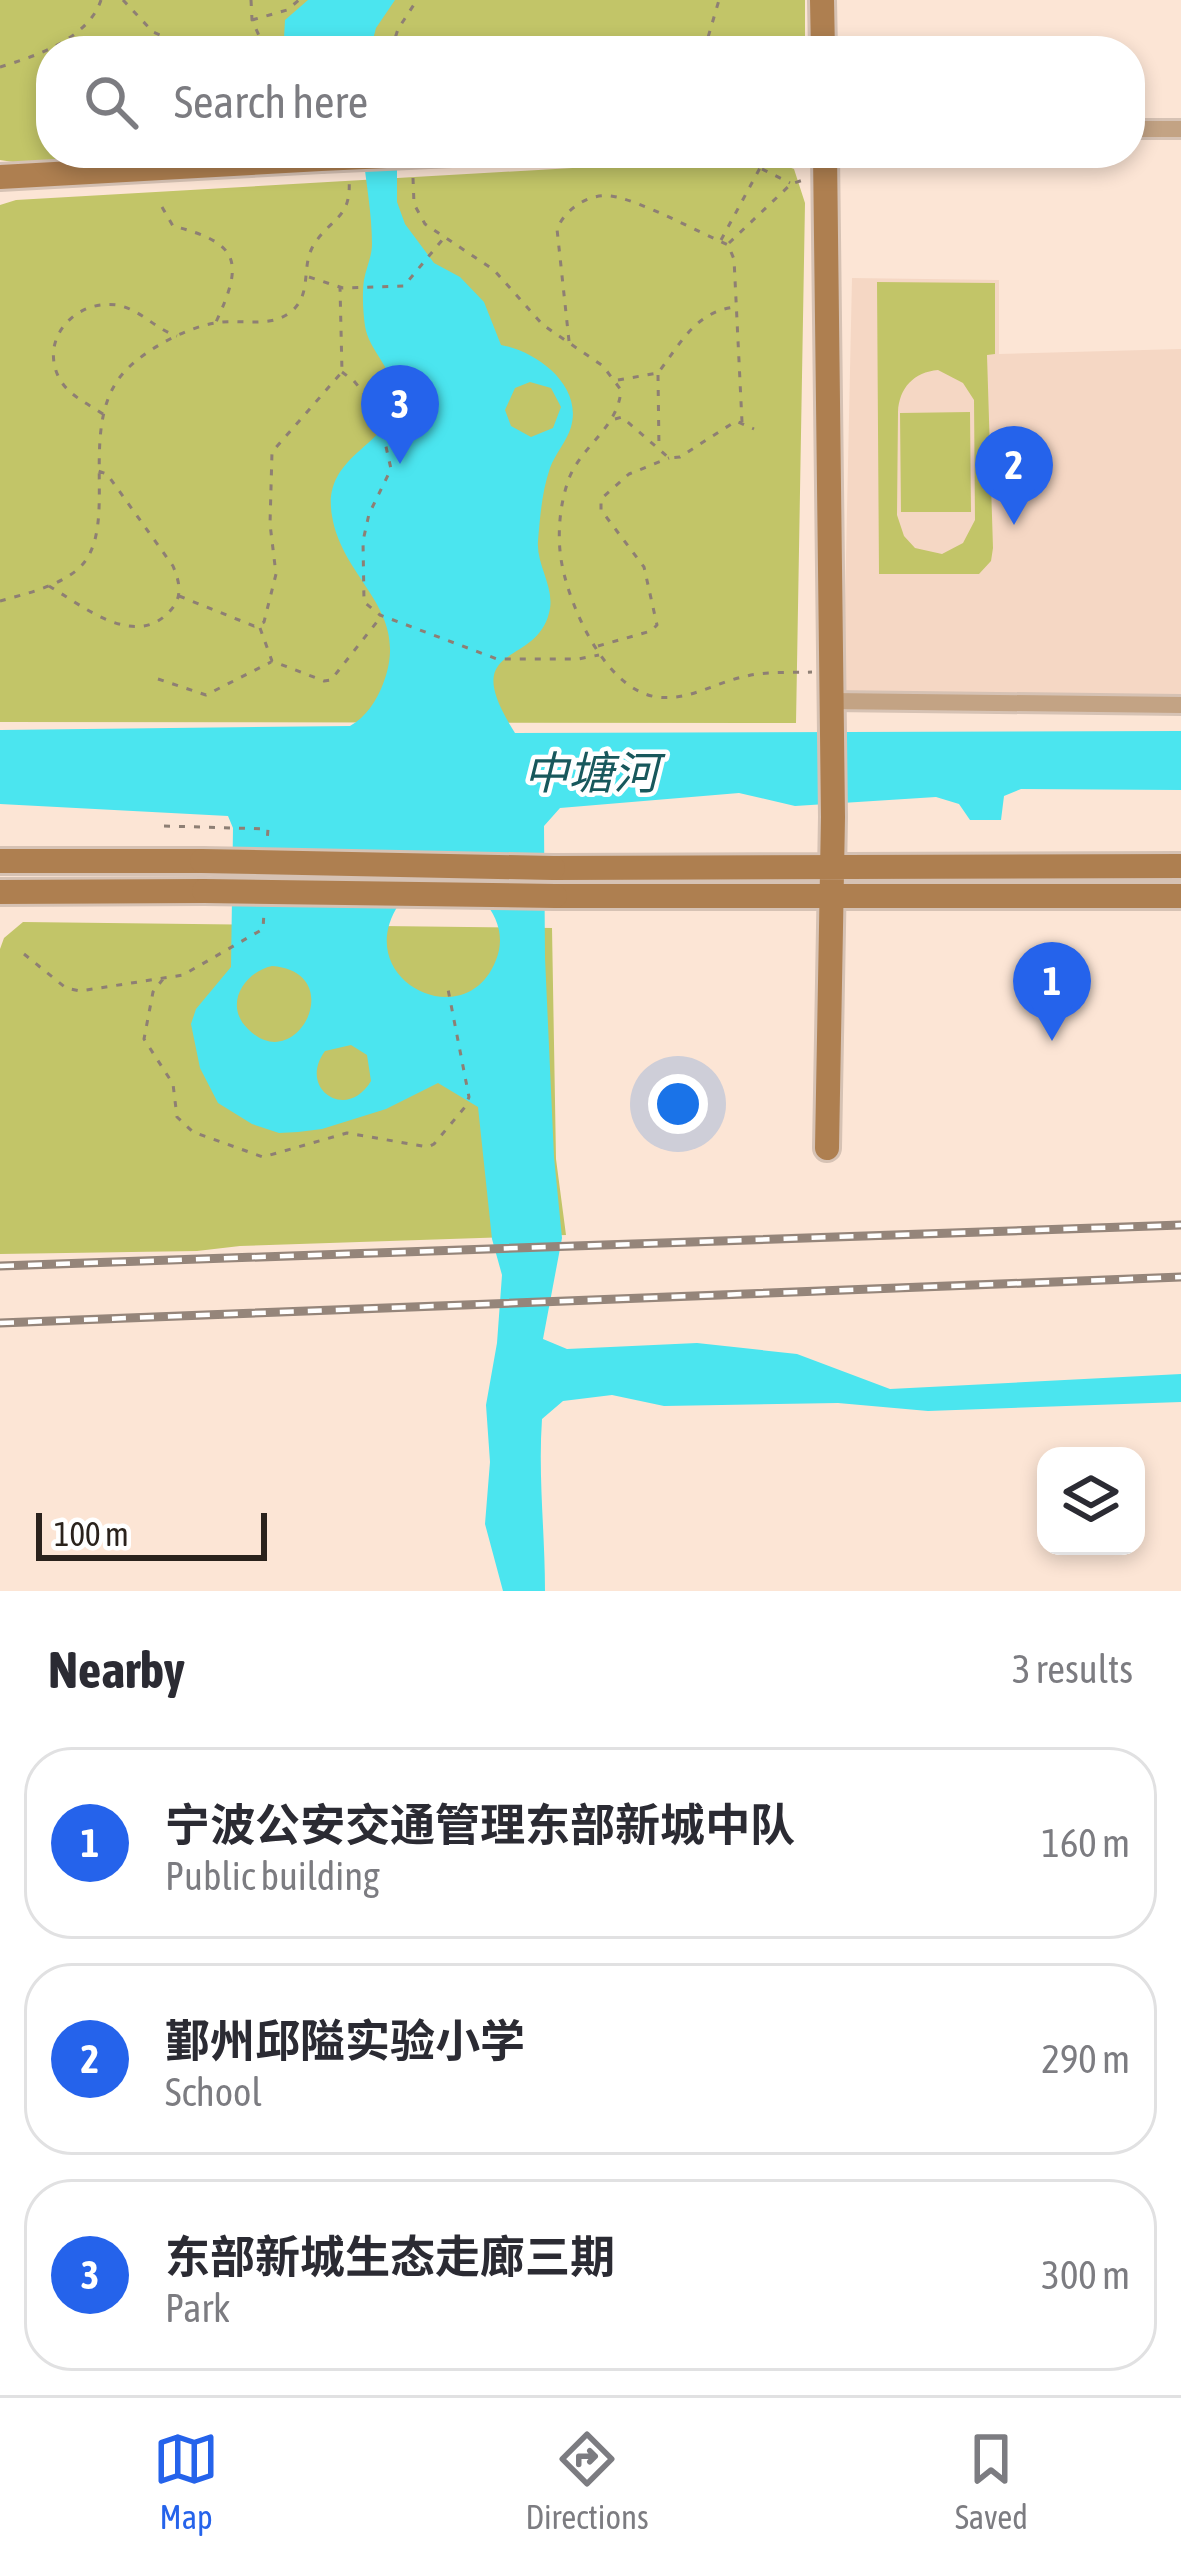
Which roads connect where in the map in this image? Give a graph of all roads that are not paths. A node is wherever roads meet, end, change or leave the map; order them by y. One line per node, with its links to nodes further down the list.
1 (822, 0): 2 (main road)
2 (823, 36)
3 (1181, 129): 4 (street)
4 (1145, 130)
5 (160, 168): 7 (main road, bridge)
6 (825, 168): 8 (main road)
7 (0, 177)
8 (832, 704): 9 (street); 12 (main road)
9 (1181, 705)
10 (0, 861): 12 (main road, bridge)
11 (1181, 866): 12 (main road)
12 (832, 867): 14 (main road)
13 (0, 892): 14 (main road, bridge)
14 (833, 896): 15 (main road); 16 (main road)
15 (1181, 896)
16 (827, 1148)

